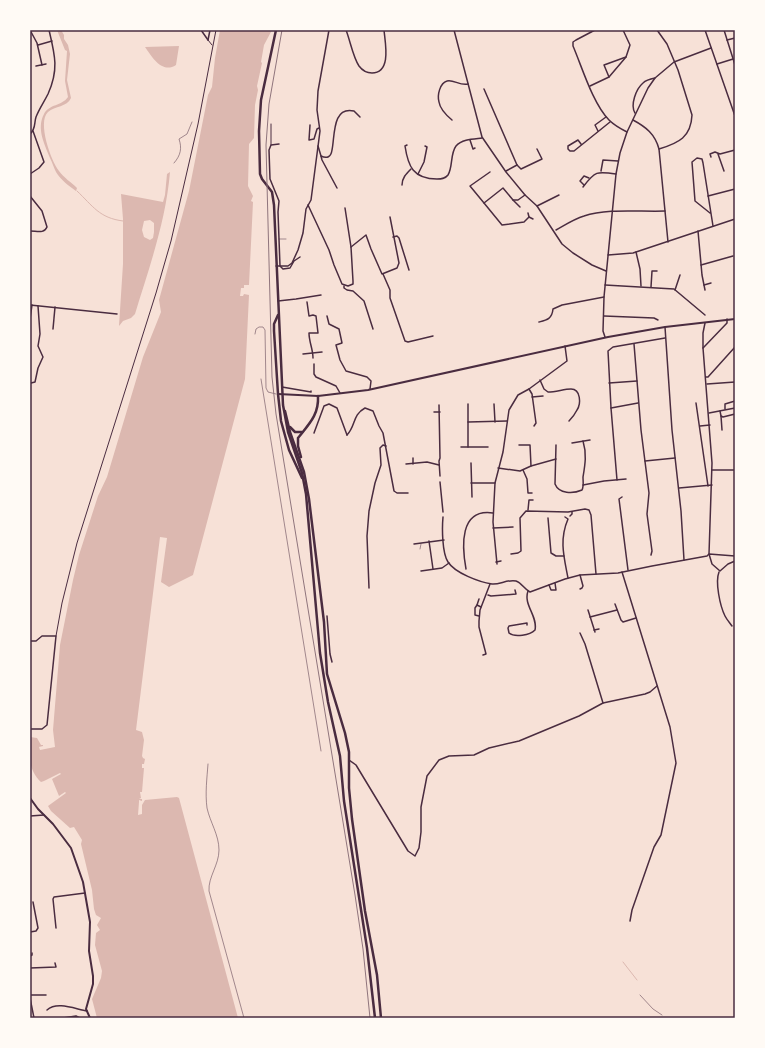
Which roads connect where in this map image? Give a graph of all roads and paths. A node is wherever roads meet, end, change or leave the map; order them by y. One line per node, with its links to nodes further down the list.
1 (30, 30): 20 (street)
2 (49, 30): 19 (street)
3 (201, 30): 17 (street)
4 (210, 30): 17 (street)
5 (216, 30): 21 (street)
6 (276, 30): 113 (highway)
7 (329, 30): 46 (street)
8 (346, 30): 9 (street)
9 (384, 30)
10 (454, 30): 33 (street)
11 (595, 30): 34 (street)
12 (623, 30): 23 (street)
13 (657, 30): 25 (street)
14 (705, 30): 22 (street)
15 (724, 30): 18 (street)
16 (735, 38): 18 (street)
17 (208, 40): 21 (street)
18 (727, 40): 24 (street)
19 (52, 41): 20 (street); 47 (street)
20 (38, 45): 28 (street)
21 (212, 45): 306 (street)
22 (711, 48): 25 (street); 27 (street)
23 (626, 57): 31 (street); 31 (street)
24 (733, 58): 27 (street); 29 (street)
25 (674, 62): 32 (street); 61 (street)
26 (46, 64): 28 (street)
27 (717, 64): 37 (street)
28 (42, 65): 30 (street)
29 (735, 65)
30 (36, 66)
31 (609, 77): 34 (street)
32 (655, 78): 36 (street); 36 (street)
33 (468, 84): 40 (street); 51 (street)
34 (589, 86): 39 (street)
35 (484, 89): 68 (street)
36 (635, 114): 41 (street)
37 (735, 116)
38 (360, 117): 64 (street)
39 (606, 117): 42 (street); 48 (street)
40 (452, 120)
41 (633, 120): 49 (street); 61 (street)
42 (610, 121): 48 (street); 49 (street)
43 (192, 123): 67 (lane)
44 (271, 124): 53 (street)
45 (310, 125): 46 (street)
46 (320, 128): 55 (street)
47 (33, 131): 50 (street); 74 (street)
48 (598, 131): 56 (street)
49 (627, 132): 66 (street)
50 (30, 134)
51 (482, 138): 52 (street); 72 (street)
52 (470, 140): 59 (street); 75 (street)
53 (271, 144): 54 (street); 105 (street)
54 (279, 144)
55 (318, 144): 64 (street); 87 (street)
56 (581, 144): 56 (street)
57 (407, 145): 69 (street)
58 (425, 146): 75 (street)
59 (475, 148)
60 (537, 149): 68 (street)
61 (660, 149): 91 (street)
62 (735, 150): 63 (street)
63 (718, 153): 65 (street); 70 (street)
64 (321, 156): 79 (street)
65 (711, 157)
66 (618, 161): 73 (street); 76 (street)
67 (174, 163)
68 (517, 165): 72 (street)
69 (411, 168): 75 (street); 78 (street)
70 (724, 171)
71 (490, 172): 86 (street)
72 (506, 172): 81 (street)
73 (601, 172): 76 (street); 77 (street)
74 (30, 174)
75 (418, 174)
76 (616, 174): 92 (street)
77 (589, 179): 77 (street)
78 (402, 185)
79 (337, 188)
80 (735, 189): 84 (street)
81 (525, 195): 85 (street); 88 (street)
82 (559, 195): 88 (street)
83 (30, 196): 101 (street)
84 (708, 196): 94 (street); 94 (street)
85 (514, 200): 86 (street); 89 (street)
86 (484, 203): 96 (street)
87 (308, 206): 114 (street); 121 (street)
88 (537, 206): 116 (street)
89 (520, 207)
90 (345, 208): 107 (street)
91 (665, 211): 92 (street); 106 (street)
92 (612, 212): 100 (street); 109 (street)
93 (528, 213): 96 (street)
94 (710, 214): 99 (street)
95 (390, 217): 103 (street)
96 (530, 217): 97 (street)
97 (534, 219)
98 (735, 219): 99 (street)
99 (713, 226): 102 (street)
100 (556, 230)
101 (30, 231)
102 (698, 231): 106 (street); 112 (street)
103 (393, 237): 115 (street); 118 (street)
104 (286, 239): 105 (lane)
105 (280, 240): 114 (street)
106 (668, 242): 108 (street)
107 (351, 248): 118 (street); 121 (street)
108 (636, 252): 109 (street); 124 (street)
109 (608, 255): 116 (street)
110 (733, 256): 112 (street)
111 (300, 257): 114 (street)
112 (701, 265): 123 (street)
113 (276, 266): 114 (street); 130 (highway)
114 (280, 266)
115 (409, 270)
116 (606, 271): 122 (street)
117 (657, 271): 125 (street)
118 (382, 274): 150 (street)
119 (680, 275): 126 (street)
120 (711, 283): 123 (street)
121 (345, 285): 148 (street)
122 (605, 285): 124 (street); 129 (street)
123 (704, 285): 127 (street)
124 (641, 286): 125 (street)
125 (651, 287): 126 (street)
126 (676, 290): 137 (street)
127 (705, 290)
128 (321, 295): 130 (street)
129 (604, 297): 139 (street); 144 (street)
130 (278, 301): 136 (highway)
131 (307, 302): 158 (street)
132 (31, 305): 133 (street); 141 (street)
133 (38, 306): 134 (street); 167 (street)
134 (55, 307): 135 (street); 147 (street)
135 (117, 314)
136 (278, 314): 170 (highway); 175 (highway)
137 (705, 315)
138 (327, 316): 171 (street)
139 (603, 316): 143 (street); 151 (street)
140 (735, 318): 142 (main road)
141 (30, 319)
142 (727, 319): 145 (main road); 156 (street)
143 (658, 320)
144 (539, 322)
145 (705, 322): 146 (main road); 156 (street)
146 (665, 327): 151 (main road); 152 (street)
147 (53, 329)
148 (374, 329)
149 (255, 334): 175 (lane)
150 (433, 336)
151 (605, 337): 154 (main road)
152 (665, 338): 153 (street); 216 (street)
153 (634, 344): 165 (street); 168 (street)
154 (565, 346): 164 (street); 171 (main road)
155 (735, 347): 162 (street)
156 (702, 348): 162 (street)
157 (322, 352): 158 (street)
158 (313, 353): 159 (street); 160 (street)
159 (303, 354)
160 (313, 358)
161 (314, 364): 174 (street)
162 (706, 377): 169 (street)
163 (261, 379): 315 (lane)
164 (540, 380): 172 (street); 197 (street)
165 (637, 381): 168 (street); 181 (street)
166 (735, 382): 169 (street)
167 (30, 383)
168 (609, 383): 186 (street)
169 (706, 384): 192 (street)
170 (282, 387): 173 (street); 179 (highway)
171 (370, 389): 174 (main road)
172 (529, 389): 178 (street); 196 (street)
173 (311, 391)
174 (340, 393): 176 (main road)
175 (278, 394): 176 (main road); 232 (highway)
176 (318, 396): 204 (highway)
177 (543, 396): 178 (street)
178 (532, 397): 201 (street)
179 (283, 401): 195 (highway); 232 (highway)
180 (735, 401): 188 (street)
181 (638, 403): 186 (street); 218 (street)
182 (696, 403): 202 (street)
183 (468, 404): 198 (street)
184 (439, 405): 191 (street)
185 (499, 406): 199 (street)
186 (611, 408): 231 (street)
187 (735, 408): 188 (street)
188 (725, 410): 189 (street)
189 (720, 411): 192 (street); 194 (street)
190 (434, 412): 191 (street)
191 (440, 412): 222 (street)
192 (709, 413): 200 (street)
193 (735, 414): 194 (street)
194 (721, 416): 203 (street)
195 (287, 421): 204 (highway); 228 (highway)
196 (507, 421): 199 (street); 224 (street)
197 (569, 421)
198 (468, 422): 199 (street); 213 (street)
199 (495, 422)
200 (710, 425): 202 (street); 226 (street)
201 (534, 426)
202 (700, 426): 238 (street)
203 (722, 430)
204 (303, 432): 228 (highway)
205 (314, 433): 211 (street)
206 (590, 440): 207 (street)
207 (583, 441): 208 (street); 236 (street)
208 (572, 443)
209 (519, 444): 223 (street)
210 (556, 445): 217 (street)
211 (386, 446): 240 (street); 287 (street)
212 (461, 447): 213 (street)
213 (468, 447): 214 (street)
214 (488, 447)
215 (412, 458): 221 (street)
216 (675, 458): 218 (street); 239 (street)
217 (556, 459): 223 (street); 236 (street)
218 (645, 461): 269 (street)
219 (471, 463): 234 (street)
220 (406, 464): 221 (street)
221 (413, 464): 222 (street)
222 (439, 465): 229 (street)
223 (531, 466): 225 (street)
224 (498, 468): 225 (street); 235 (street)
225 (523, 470): 241 (street)
226 (712, 470): 227 (street); 237 (street)
227 (735, 470)
228 (304, 472): 309 (highway)
229 (440, 476)
230 (626, 479): 231 (street)
231 (617, 480): 236 (street)
232 (304, 482): 341 (highway)
233 (440, 482): 246 (street)
234 (471, 483): 235 (street); 242 (street)
235 (495, 483): 248 (street)
236 (583, 485)
237 (712, 485): 238 (street); 267 (street)
238 (708, 486): 239 (street)
239 (679, 488): 271 (street)
240 (408, 493)
241 (532, 493)
242 (472, 497)
243 (622, 497): 277 (street)
244 (533, 500): 245 (street)
245 (528, 511): 247 (street); 266 (street)
246 (443, 512)
247 (572, 512): 249 (street); 281 (street)
248 (493, 513): 257 (street); 276 (street)
249 (570, 516)
250 (443, 517): 259 (street)
251 (548, 518): 253 (street)
252 (565, 518): 268 (street)
253 (549, 524): 254 (street); 268 (street)
254 (553, 524)
255 (513, 526): 256 (street)
256 (507, 527): 257 (street); 258 (street)
257 (493, 528): 272 (street)
258 (507, 531)
259 (444, 540): 260 (street); 274 (street)
260 (429, 542): 261 (street); 275 (street)
261 (421, 543): 262 (street); 263 (lane)
262 (414, 544)
263 (420, 549)
264 (514, 550): 266 (street)
265 (511, 554): 266 (street)
266 (514, 554)
267 (709, 554): 270 (street); 271 (street); 279 (street)
268 (564, 556): 283 (street)
269 (651, 556)
270 (735, 556)
271 (684, 560): 277 (street)
272 (501, 561)
273 (735, 561): 279 (street)
274 (449, 563): 275 (street); 285 (street)
275 (433, 569): 278 (street)
276 (466, 569)
277 (628, 570): 280 (street)
278 (421, 571)
279 (720, 571): 303 (street)
280 (622, 572): 281 (street); 301 (street)
281 (596, 574): 282 (street)
282 (580, 576): 283 (street); 288 (street)
283 (568, 578): 284 (street)
284 (555, 583): 286 (street); 286 (street)
285 (490, 584): 290 (street); 291 (street)
286 (549, 585): 290 (street)
287 (369, 588)
288 (580, 589)
289 (515, 590): 291 (street)
290 (528, 591): 302 (street)
291 (487, 594): 295 (street)
292 (479, 599): 293 (street)
293 (477, 605): 295 (street); 299 (street)
294 (615, 605): 297 (street)
295 (481, 607): 299 (street)
296 (588, 610): 300 (street)
297 (617, 610): 300 (street); 301 (street)
298 (327, 616): 308 (street)
299 (479, 616): 310 (street)
300 (590, 617): 304 (street)
301 (636, 618): 312 (street)
302 (527, 625)
303 (732, 626)
304 (599, 629)
305 (580, 633): 313 (street)
306 (56, 636): 307 (street); 314 (street)
307 (30, 641)
308 (329, 643): 309 (street); 311 (street)
309 (325, 644): 316 (highway)
310 (483, 655)
311 (332, 662)
312 (658, 686): 313 (street); 323 (street)
313 (603, 704): 316 (street)
314 (30, 729)
315 (321, 751)
316 (350, 760): 342 (highway)
317 (208, 764): 340 (lane)
318 (30, 798): 319 (main road)
319 (44, 815): 320 (street); 321 (main road)
320 (30, 816)
321 (85, 893): 324 (street); 334 (main road)
322 (34, 904): 325 (street)
323 (630, 920)
324 (56, 928)
325 (30, 932)
326 (32, 953): 327 (street)
327 (30, 956)
328 (55, 963): 329 (street)
329 (30, 968)
330 (46, 994): 332 (street)
331 (640, 995): 335 (lane)
332 (30, 996): 336 (street)
333 (47, 1010): 334 (street)
334 (86, 1011): 339 (main road)
335 (662, 1015)
336 (34, 1018)
337 (63, 1018): 338 (street)
338 (80, 1018)
339 (90, 1018)
340 (244, 1018)
341 (375, 1018)
342 (381, 1018)

